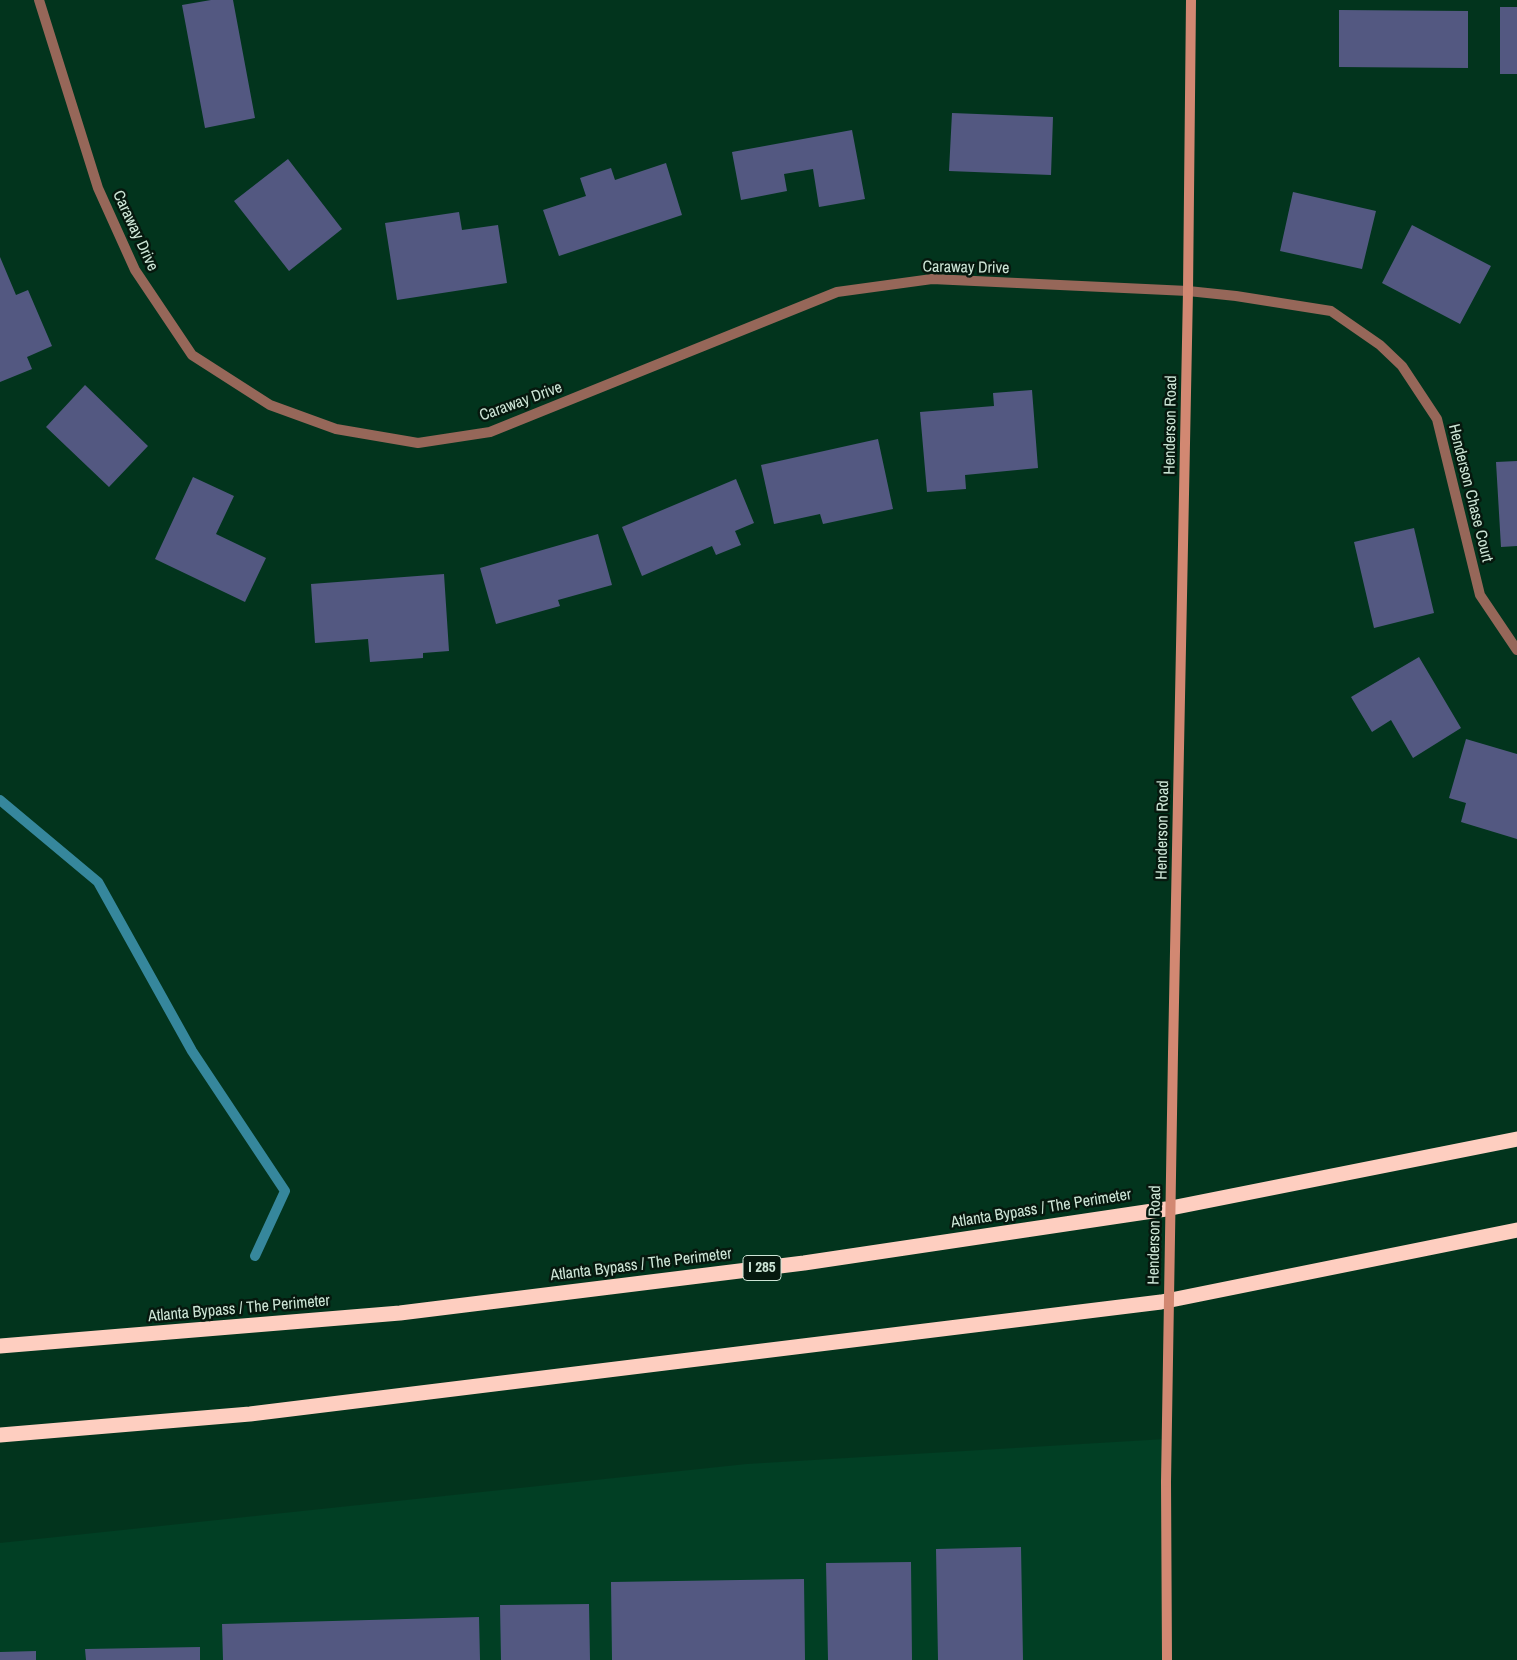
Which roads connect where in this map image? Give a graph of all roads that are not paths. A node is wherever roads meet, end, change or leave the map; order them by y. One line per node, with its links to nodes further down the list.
1 (39, 0): 3 (street, Caraway Drive)
2 (1191, 0): 3 (street, Henderson Road)
3 (1188, 291): 4 (street, Henderson Chase Court); 9 (street, Henderson Road, bridge)
4 (1517, 650)
5 (1517, 1139): 7 (highway, Atlanta Bypass / The Perimeter / I 285)
6 (1517, 1230): 8 (highway)
7 (0, 1346)
8 (0, 1435)
9 (1167, 1660)

